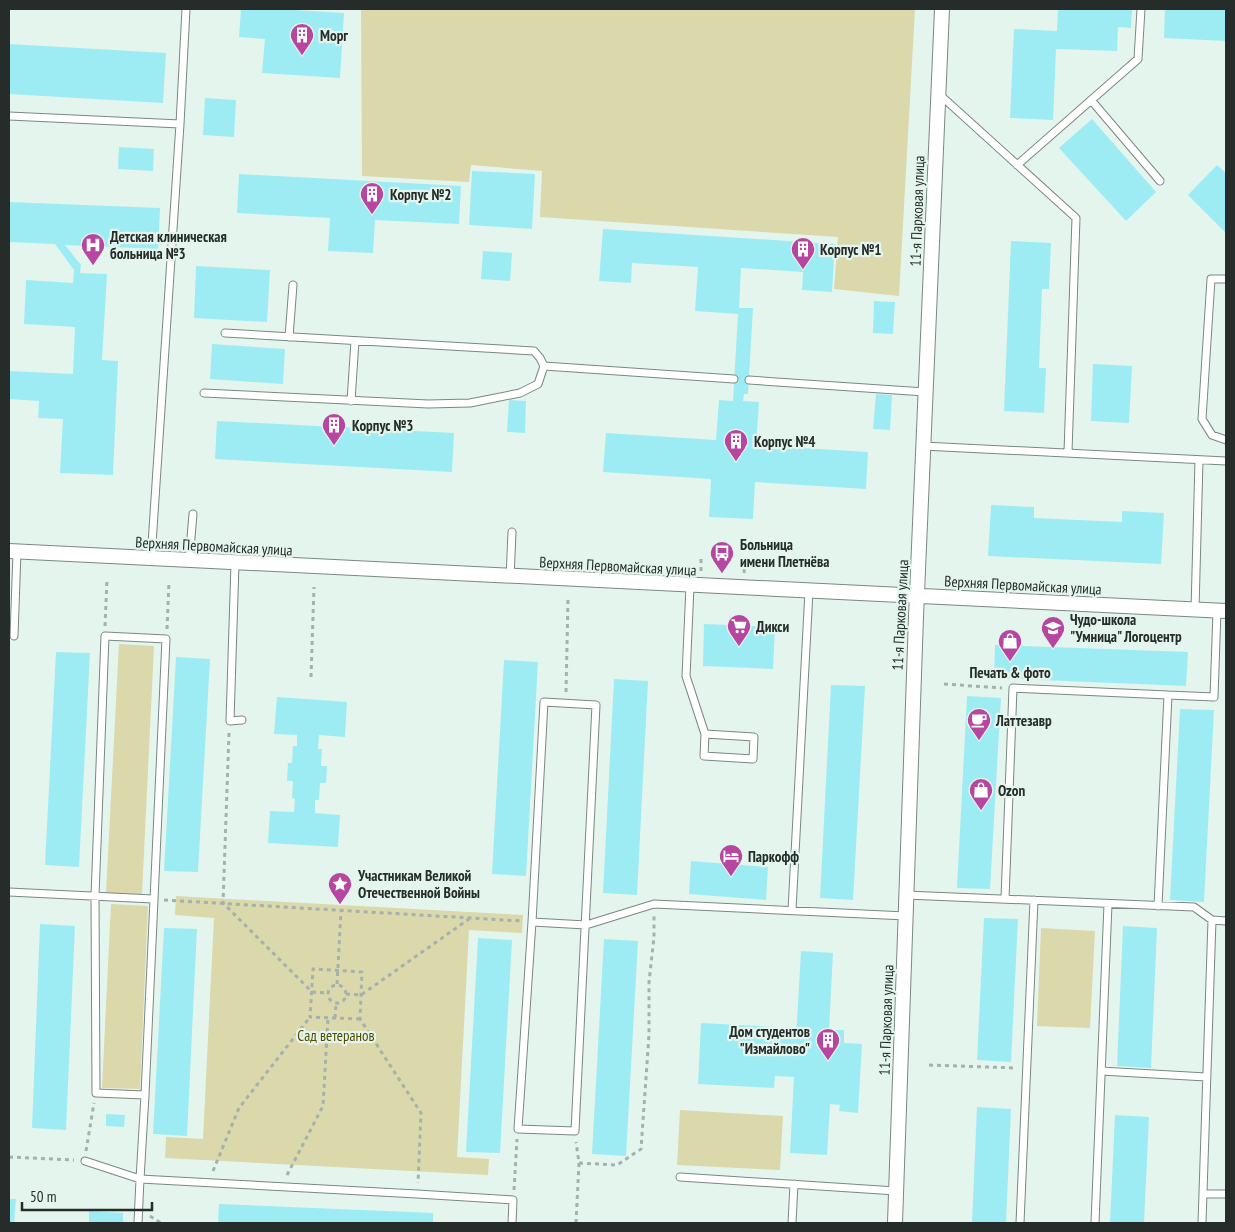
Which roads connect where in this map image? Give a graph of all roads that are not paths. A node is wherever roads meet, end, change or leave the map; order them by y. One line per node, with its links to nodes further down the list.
1 (186, 9): 7 (lane)
2 (942, 9): 4 (street, 11-я Парковая улица)
3 (1141, 9): 5 (lane)
4 (938, 93): 8 (lane); 18 (street, 11-я Парковая улица)
5 (1091, 100): 8 (lane); 9 (lane)
6 (9, 116): 7 (lane)
7 (180, 124): 29 (lane)
8 (1017, 165): 23 (lane)
9 (1160, 181)
10 (1226, 279): 21 (lane)
11 (293, 284): 13 (lane)
12 (225, 333): 13 (lane)
13 (289, 337): 14 (lane)
14 (355, 341): 15 (lane); 20 (lane)
15 (544, 366): 16 (lane); 20 (lane)
16 (734, 379)
17 (749, 380): 18 (lane)
18 (925, 392): 22 (street, 11-я Парковая улица)
19 (204, 393): 20 (lane)
20 (351, 400)
21 (1226, 440)
22 (923, 446): 23 (lane); 35 (street, 11-я Парковая улица)
23 (1068, 452): 24 (lane)
24 (1199, 460): 25 (lane); 36 (lane)
25 (1226, 461)
26 (193, 514): 30 (lane)
27 (512, 532): 32 (lane)
28 (13, 552): 29 (street, Верхняя Первомайская улица); 38 (lane)
29 (151, 559): 30 (street, Верхняя Первомайская улица)
30 (189, 561): 31 (street, Верхняя Первомайская улица)
31 (235, 563): 32 (street, Верхняя Первомайская улица); 40 (lane)
32 (510, 578): 33 (street, Верхняя Первомайская улица)
33 (690, 586): 34 (street, Верхняя Первомайская улица); 41 (lane)
34 (809, 591): 35 (street, Верхняя Первомайская улица); 50 (lane)
35 (917, 596): 36 (street, Верхняя Первомайская улица); 43 (street, 11-я Парковая улица)
36 (1196, 610): 37 (street, Верхняя Первомайская улица)
37 (1222, 611): 39 (lane)
38 (14, 636)
39 (1168, 695): 45 (lane); 49 (lane)
40 (242, 720)
41 (705, 734): 41 (lane)
42 (9, 892): 44 (lane)
43 (906, 895): 45 (lane); 51 (street, 11-я Парковая улица)
44 (95, 896): 46 (lane); 46 (lane); 58 (lane)
45 (1005, 898): 47 (lane)
46 (153, 899): 58 (lane)
47 (1034, 900): 48 (lane); 70 (lane)
48 (1108, 904): 49 (lane); 56 (lane)
49 (1158, 906): 52 (lane)
50 (792, 910): 51 (lane); 55 (lane)
51 (906, 916): 63 (street, 11-я Парковая улица)
52 (1212, 920): 53 (lane); 57 (lane)
53 (1226, 921)
54 (532, 922): 55 (lane); 55 (lane); 55 (lane)
55 (586, 925)
56 (1101, 1071): 57 (lane); 71 (lane)
57 (1206, 1077): 64 (lane)
58 (145, 1095): 61 (lane)
59 (85, 1161): 61 (lane)
60 (680, 1176): 62 (lane)
61 (140, 1179): 66 (lane); 67 (lane)
62 (794, 1184): 63 (lane); 68 (lane)
63 (896, 1191): 69 (street, 11-я Парковая улица)
64 (1203, 1194): 65 (lane); 72 (lane)
65 (1226, 1194)
66 (138, 1223)
67 (512, 1223)
68 (792, 1223)
69 (895, 1223)
70 (1020, 1223)
71 (1095, 1223)
72 (1202, 1223)

